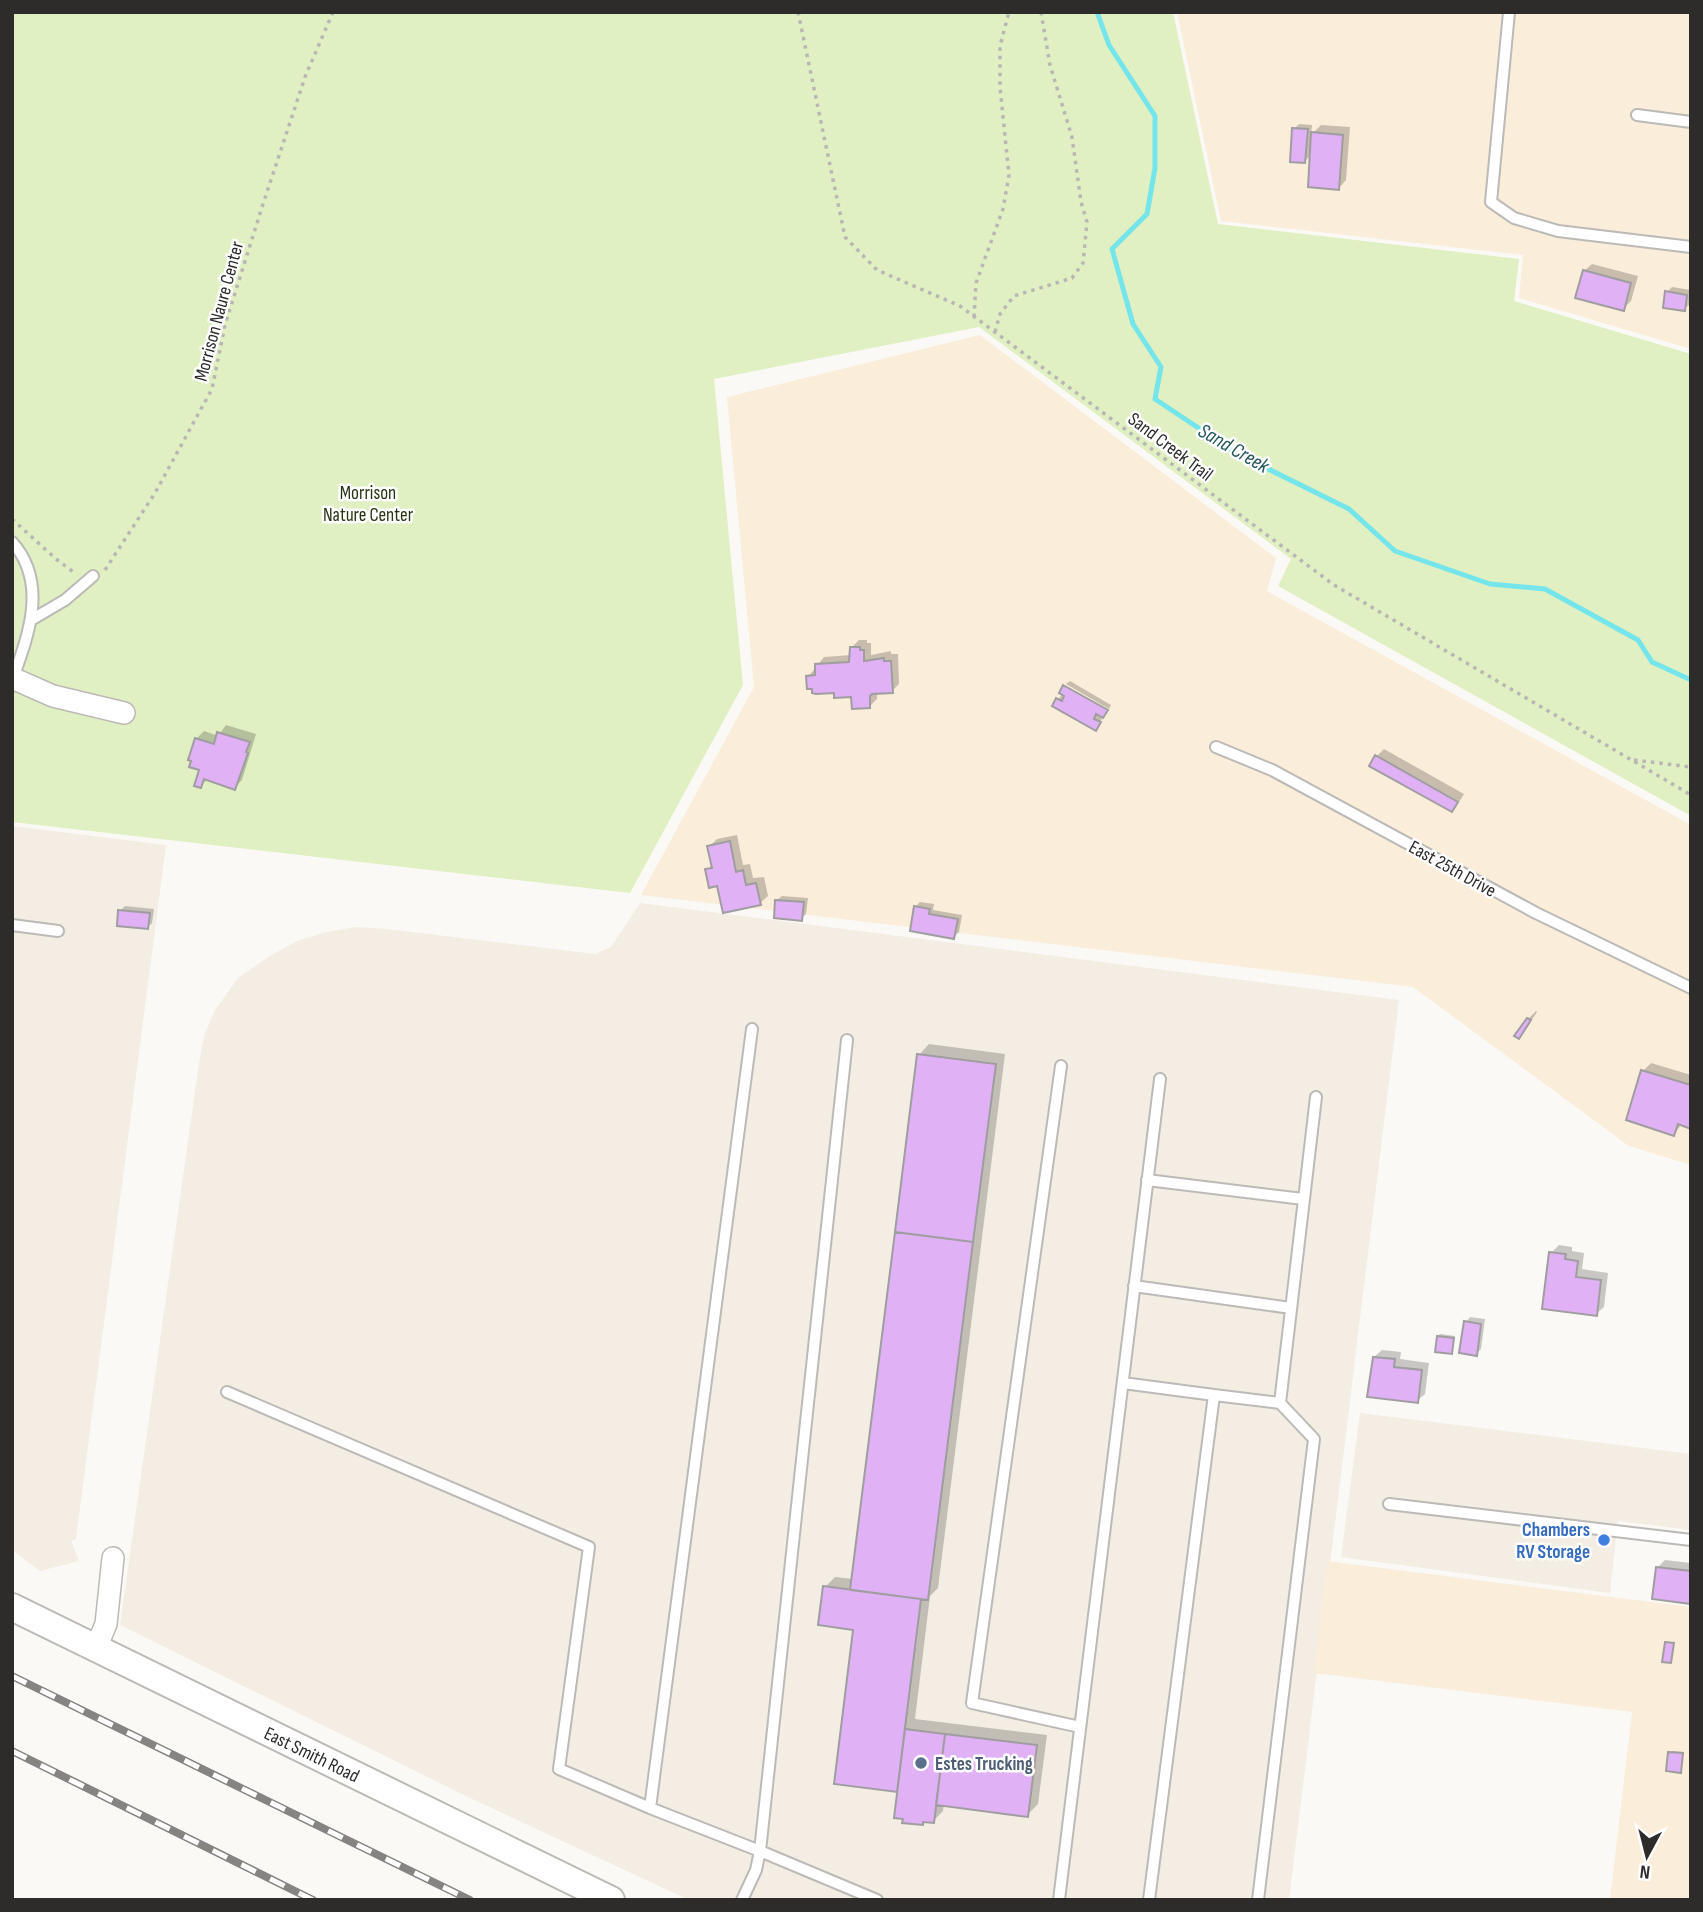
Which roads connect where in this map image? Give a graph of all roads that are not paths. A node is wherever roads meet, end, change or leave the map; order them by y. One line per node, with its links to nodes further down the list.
1 (1509, 12): 4 (lane)
2 (1637, 115): 3 (lane)
3 (1691, 122)
4 (1691, 247)
5 (12, 542): 7 (lane)
6 (93, 576): 7 (lane)
7 (31, 620): 8 (lane)
8 (13, 678): 9 (street)
9 (124, 713)
10 (1216, 747): 13 (lane, East 25th Drive)
11 (12, 925): 12 (lane)
12 (58, 931)
13 (1691, 988)
14 (752, 1028): 33 (lane)
15 (847, 1040): 34 (lane)
16 (1061, 1066): 32 (lane)
17 (1160, 1079): 19 (lane)
18 (1316, 1097): 20 (lane)
19 (1147, 1180): 20 (lane); 21 (lane)
20 (1303, 1199): 22 (lane)
21 (1134, 1286): 22 (lane); 23 (lane)
22 (1291, 1308): 26 (lane)
23 (1122, 1383): 25 (lane); 32 (lane)
24 (227, 1392): 33 (lane)
25 (1214, 1395): 26 (lane); 39 (lane)
26 (1280, 1402): 40 (lane)
27 (1389, 1504): 28 (lane)
28 (1691, 1540)
29 (113, 1558): 31 (street)
30 (12, 1607): 31 (street, East Smith Road)
31 (96, 1648): 35 (street, East Smith Road)
32 (1080, 1727): 38 (lane)
33 (650, 1808): 34 (lane)
34 (760, 1851): 36 (lane); 37 (lane)
35 (611, 1900)
36 (742, 1900)
37 (877, 1900)
38 (1059, 1900)
39 (1149, 1900)
40 (1258, 1900)

